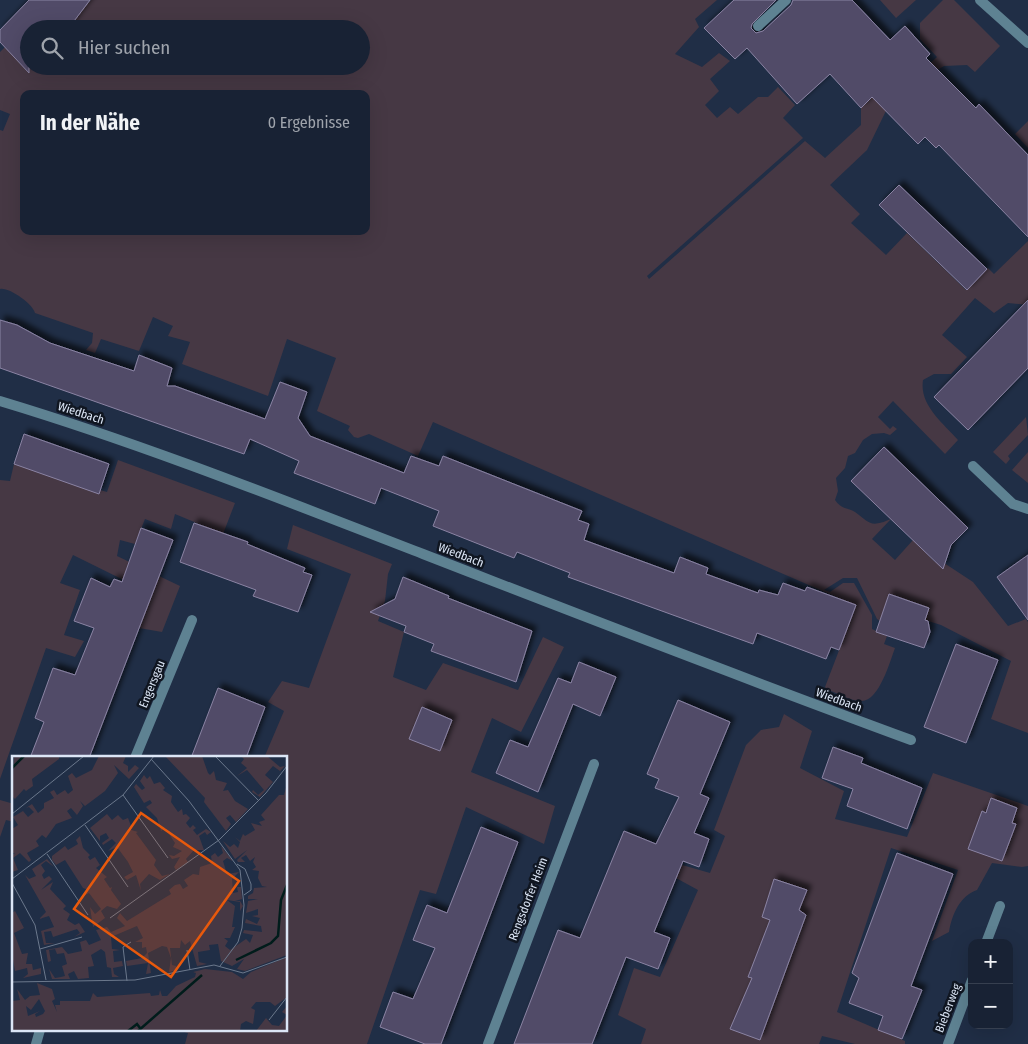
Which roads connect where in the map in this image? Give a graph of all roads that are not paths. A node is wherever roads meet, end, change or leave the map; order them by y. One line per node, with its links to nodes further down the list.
1 (786, 0): 3 (street)
2 (980, 0): 4 (street)
3 (758, 26)
4 (1028, 43)
5 (0, 401): 9 (street, Wiedbach)
6 (973, 466): 7 (street)
7 (1028, 509)
8 (192, 620): 10 (street, Engersgau)
9 (911, 740)
10 (137, 756)
11 (594, 764): 15 (street, Rengsdorfer Heim)
12 (1000, 906): 13 (street)
13 (988, 939)
14 (970, 984): 16 (street, Bieberweg)
15 (488, 1044)
16 (948, 1044)

